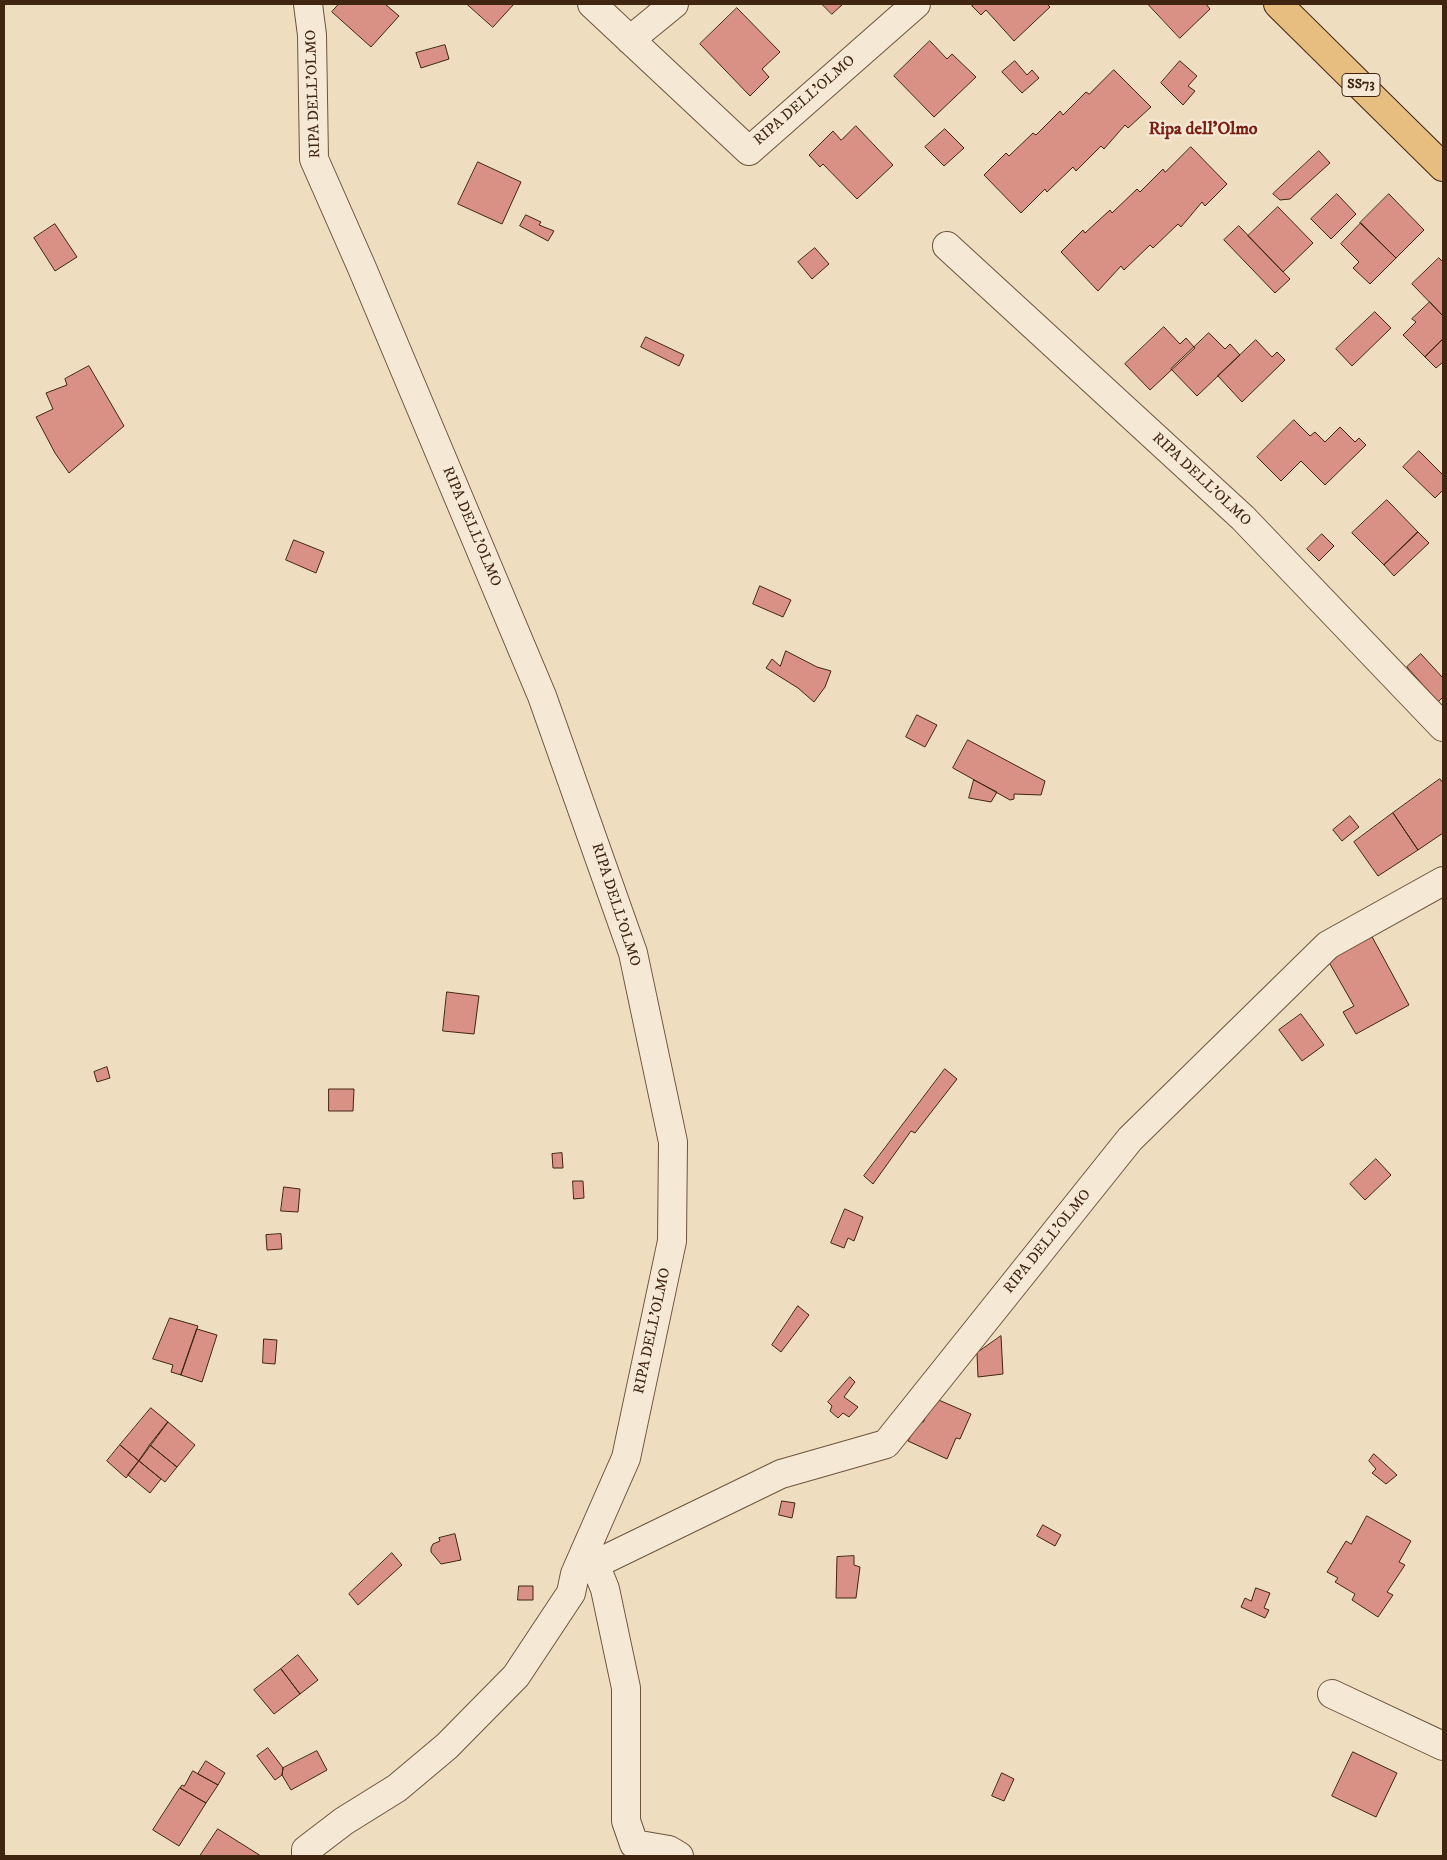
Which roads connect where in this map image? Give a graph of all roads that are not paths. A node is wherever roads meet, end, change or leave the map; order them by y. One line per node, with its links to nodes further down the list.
1 (308, 4): 11 (street, RIPA DELL'OLMO)
2 (592, 4): 6 (street, RIPA DELL'OLMO)
3 (674, 4): 6 (street)
4 (916, 4): 6 (street, RIPA DELL'OLMO)
5 (1278, 4): 7 (main road, SS73)
6 (630, 40)
7 (1443, 167)
8 (947, 246): 9 (street, RIPA DELL'OLMO)
9 (1443, 727)
10 (1443, 880): 11 (street, RIPA DELL'OLMO)
11 (585, 1569): 14 (street); 15 (street)
12 (1332, 1694): 13 (street)
13 (1443, 1746)
14 (305, 1854)
15 (679, 1856)

